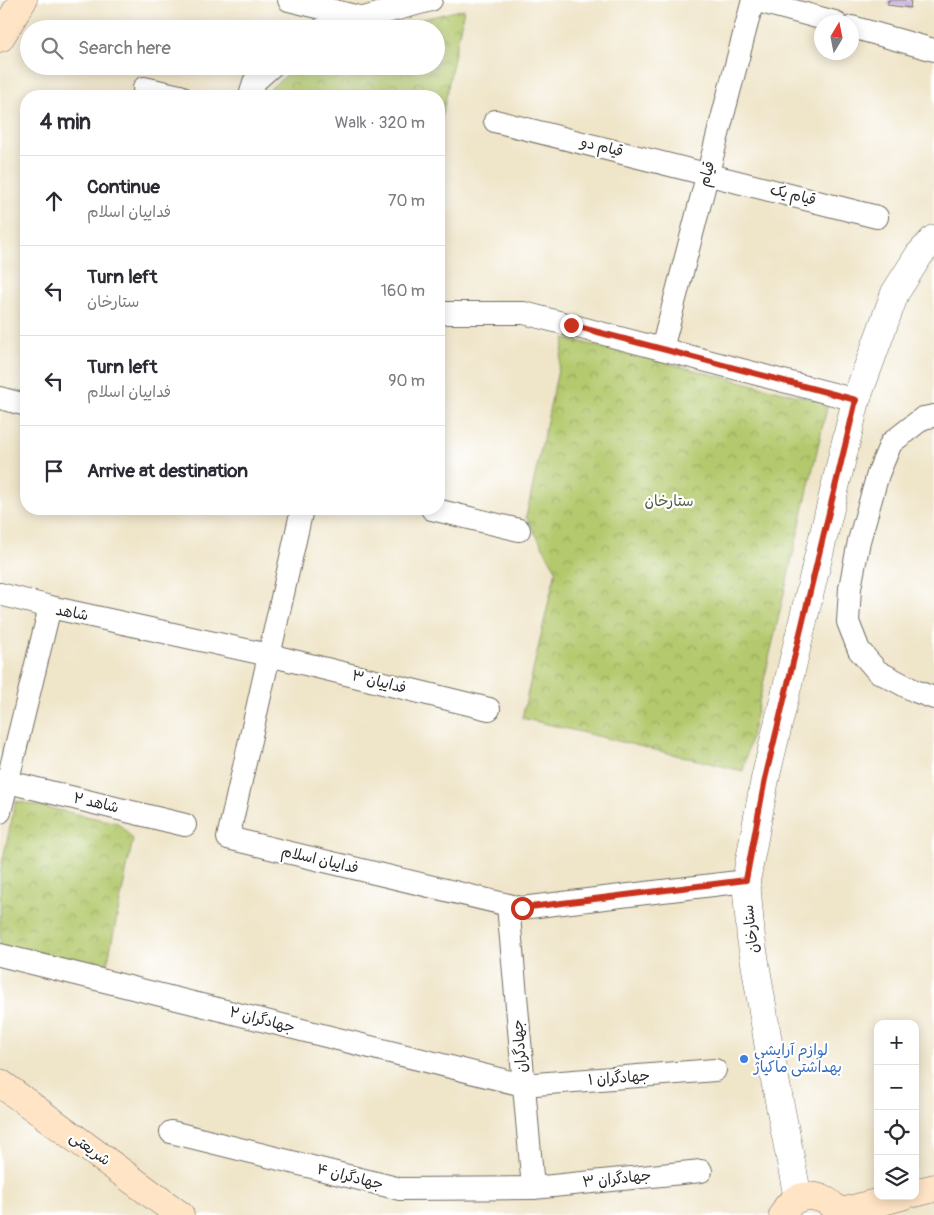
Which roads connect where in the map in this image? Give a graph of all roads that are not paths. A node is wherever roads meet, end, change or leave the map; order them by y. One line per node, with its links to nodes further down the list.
1 (23, 0): 9 (main road)
2 (289, 0): 6 (street)
3 (431, 0): 6 (street)
4 (754, 0): 5 (street); 16 (street, قیام)
5 (814, 16)
6 (362, 18): 7 (street)
7 (355, 20)
8 (859, 29): 10 (street)
9 (0, 38)
10 (934, 50)
11 (262, 75): 14 (street)
12 (144, 88): 13 (street)
13 (153, 90)
14 (252, 90)
15 (495, 121): 16 (street, قیام دو)
16 (708, 173): 17 (street, قیام یک); 20 (street, قیام)
17 (877, 217)
18 (934, 239): 22 (street, ستارخان)
19 (445, 312): 20 (street)
20 (662, 349): 22 (street)
21 (0, 398): 23 (street)
22 (856, 400): 28 (street, ستارخان)
23 (20, 403)
24 (934, 416): 29 (street)
25 (445, 512): 27 (street)
26 (301, 515): 32 (street, فداییان اسلام)
27 (519, 530)
28 (824, 531): 29 (street); 38 (street, ستارخان)
29 (859, 541): 33 (street)
30 (0, 594): 31 (street)
31 (50, 607): 32 (street, شاهد); 35 (street, شاهد)
32 (269, 655): 34 (street, فداییان ۳); 39 (street, فداییان اسلام)
33 (934, 698)
34 (489, 709)
35 (4, 781): 36 (street, شاهد); 37 (street, شاهد ۲)
36 (0, 812)
37 (185, 825)
38 (746, 880): 39 (street, فداییان اسلام); 50 (street, ستارخان)
39 (508, 905): 43 (street, جهادگران)
40 (0, 955): 43 (street, جهادگران ۲)
41 (714, 1070): 43 (street, جهادگران ۱)
42 (0, 1083): 52 (main road, شریعتی)
43 (523, 1085): 46 (street, جهادگران)
44 (171, 1132): 46 (street, جهادگران ۴)
45 (701, 1171): 46 (street, جهادگران ۳)
46 (533, 1188)
47 (934, 1188): 48 (main road)
48 (919, 1192)
49 (888, 1200): 51 (main road)
50 (790, 1206): 51 (main road)
51 (838, 1214)
52 (180, 1215)

